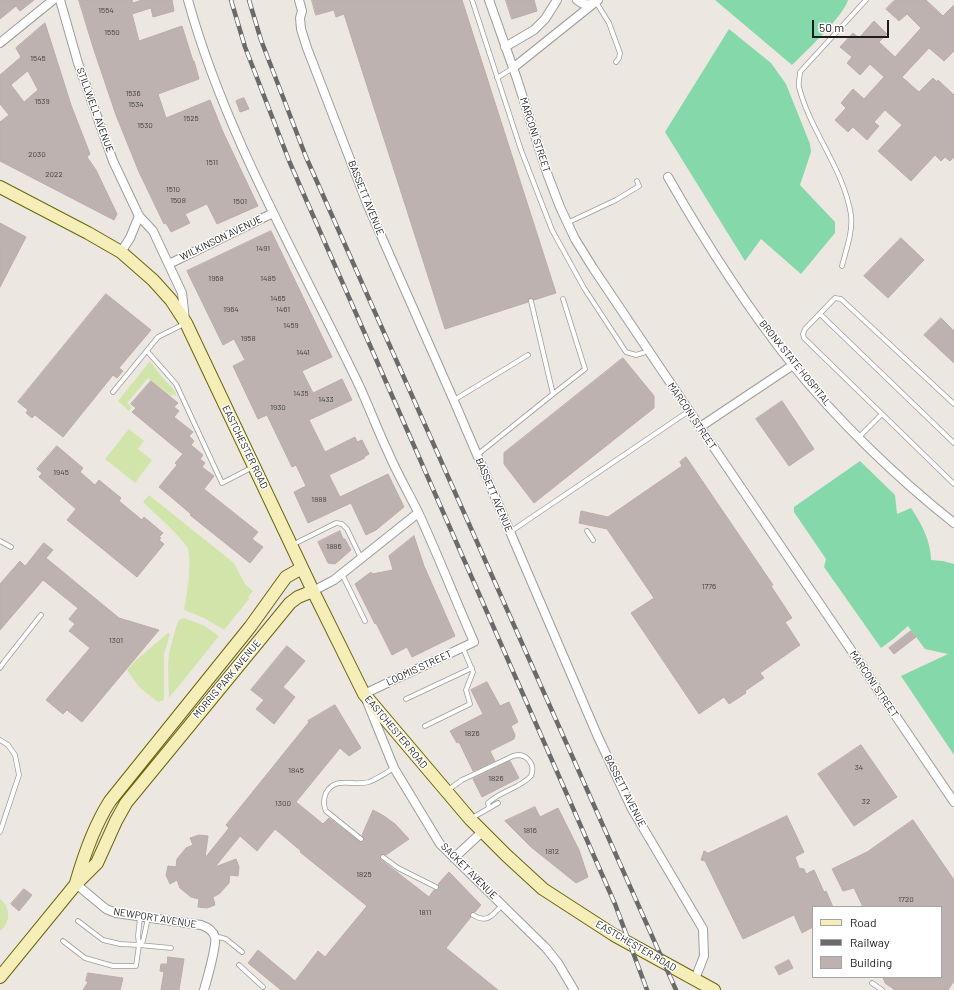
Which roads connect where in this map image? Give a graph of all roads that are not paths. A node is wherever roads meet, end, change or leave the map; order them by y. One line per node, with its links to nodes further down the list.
1 (54, 0): 11 (street)
2 (60, 0): 20 (street, STILLWELL AVENUE)
3 (188, 0): 19 (street)
4 (299, 0): 35 (street, BASSETT AVENUE)
5 (472, 0): 15 (lane)
6 (489, 0): 12 (street, MARCONI STREET)
7 (556, 0): 12 (street)
8 (577, 0): 10 (street)
9 (866, 0): 24 (lane)
10 (597, 2): 13 (lane); 14 (street)
11 (0, 43)
12 (505, 47): 14 (street, MARCONI STREET)
13 (616, 62)
14 (513, 68): 15 (lane); 21 (street, MARCONI STREET)
15 (497, 78): 30 (lane)
16 (668, 177): 32 (street, BRONX STATE HOSPITAL)
17 (637, 181): 21 (lane)
18 (0, 187): 22 (main road, EASTCHESTER ROAD)
19 (273, 213): 23 (street, WILKINSON AVENUE); 45 (street)
20 (138, 216): 22 (street); 23 (street, STILLWELL AVENUE)
21 (567, 223): 30 (street, MARCONI STREET)
22 (121, 252): 28 (main road, EASTCHESTER ROAD)
23 (169, 264): 28 (street, EASTCHESTER ROAD)
24 (842, 266)
25 (563, 299): 34 (lane)
26 (531, 301): 34 (lane)
27 (820, 314): 36 (lane); 38 (lane); 41 (lane)
28 (186, 323): 29 (lane); 43 (main road, EASTCHESTER ROAD)
29 (147, 351): 33 (lane); 43 (lane)
30 (649, 351): 37 (street, MARCONI STREET)
31 (528, 355): 35 (lane)
32 (793, 365): 39 (street); 40 (street, BRONX STATE HOSPITAL)
33 (113, 392)
34 (553, 394): 42 (lane)
35 (454, 401): 42 (street, BASSETT AVENUE)
36 (954, 404)
37 (689, 411): 39 (street, MARCONI STREET); 48 (lane)
38 (882, 414): 40 (lane); 44 (lane)
39 (700, 427): 68 (street, MARCONI STREET)
40 (859, 437): 46 (street, BRONX STATE HOSPITAL)
41 (954, 443)
42 (477, 456): 48 (street, BASSETT AVENUE)
43 (254, 467): 51 (main road, EASTCHESTER ROAD)
44 (954, 484)
45 (418, 513): 53 (street, MORRIS PARK AVENUE); 59 (street, LOOMIS STREET)
46 (954, 523)
47 (587, 531): 49 (lane)
48 (510, 533): 90 (street, BASSETT AVENUE)
49 (594, 540)
50 (0, 541): 52 (lane)
51 (291, 545): 53 (lane); 54 (main road, EASTCHESTER ROAD)
52 (11, 547)
53 (362, 558): 55 (street, MORRIS PARK AVENUE)
54 (302, 568): 56 (main road, EASTCHESTER ROAD); 77 (main road, MORRIS PARK AVENUE)
55 (342, 574): 56 (street, MORRIS PARK AVENUE); 58 (lane)
56 (313, 590): 62 (main road, EASTCHESTER ROAD); 77 (main road, MORRIS PARK AVENUE)
57 (41, 615): 60 (lane)
58 (365, 621)
59 (463, 648): 61 (lane); 62 (street, LOOMIS STREET)
60 (0, 668)
61 (472, 668): 63 (lane); 64 (lane)
62 (364, 694): 66 (street, SACKET AVENUE); 67 (main road, EASTCHESTER ROAD)
63 (406, 699)
64 (425, 726)
65 (0, 740): 72 (lane)
66 (394, 768): 74 (lane); 76 (street, SACKET AVENUE)
67 (446, 791): 70 (lane); 71 (main road, EASTCHESTER ROAD)
68 (954, 802)
69 (498, 803): 70 (lane)
70 (489, 808): 71 (lane)
71 (470, 819): 73 (main road, EASTCHESTER ROAD)
72 (0, 832)
73 (482, 832): 76 (street); 90 (main road, EASTCHESTER ROAD)
74 (360, 839)
75 (382, 857): 78 (lane)
76 (454, 858): 79 (street, SACKET AVENUE)
77 (76, 884): 81 (street, NEWPORT AVENUE); 89 (main road, MORRIS PARK AVENUE)
78 (436, 888)
79 (502, 904): 80 (lane); 94 (street, SACKET AVENUE)
80 (473, 915)
81 (144, 918): 83 (street, NEWPORT AVENUE); 85 (lane); 85 (lane)
82 (78, 922): 85 (lane)
83 (215, 936): 87 (lane); 93 (street)
84 (63, 941): 85 (lane)
85 (139, 945): 86 (lane)
86 (171, 948)
87 (242, 952)
88 (239, 965): 92 (lane)
89 (0, 976)
90 (696, 979): 95 (main road, EASTCHESTER ROAD)
91 (872, 983): 96 (lane)
92 (263, 987)
93 (204, 990)
94 (574, 990)
95 (714, 990)
96 (882, 990)

